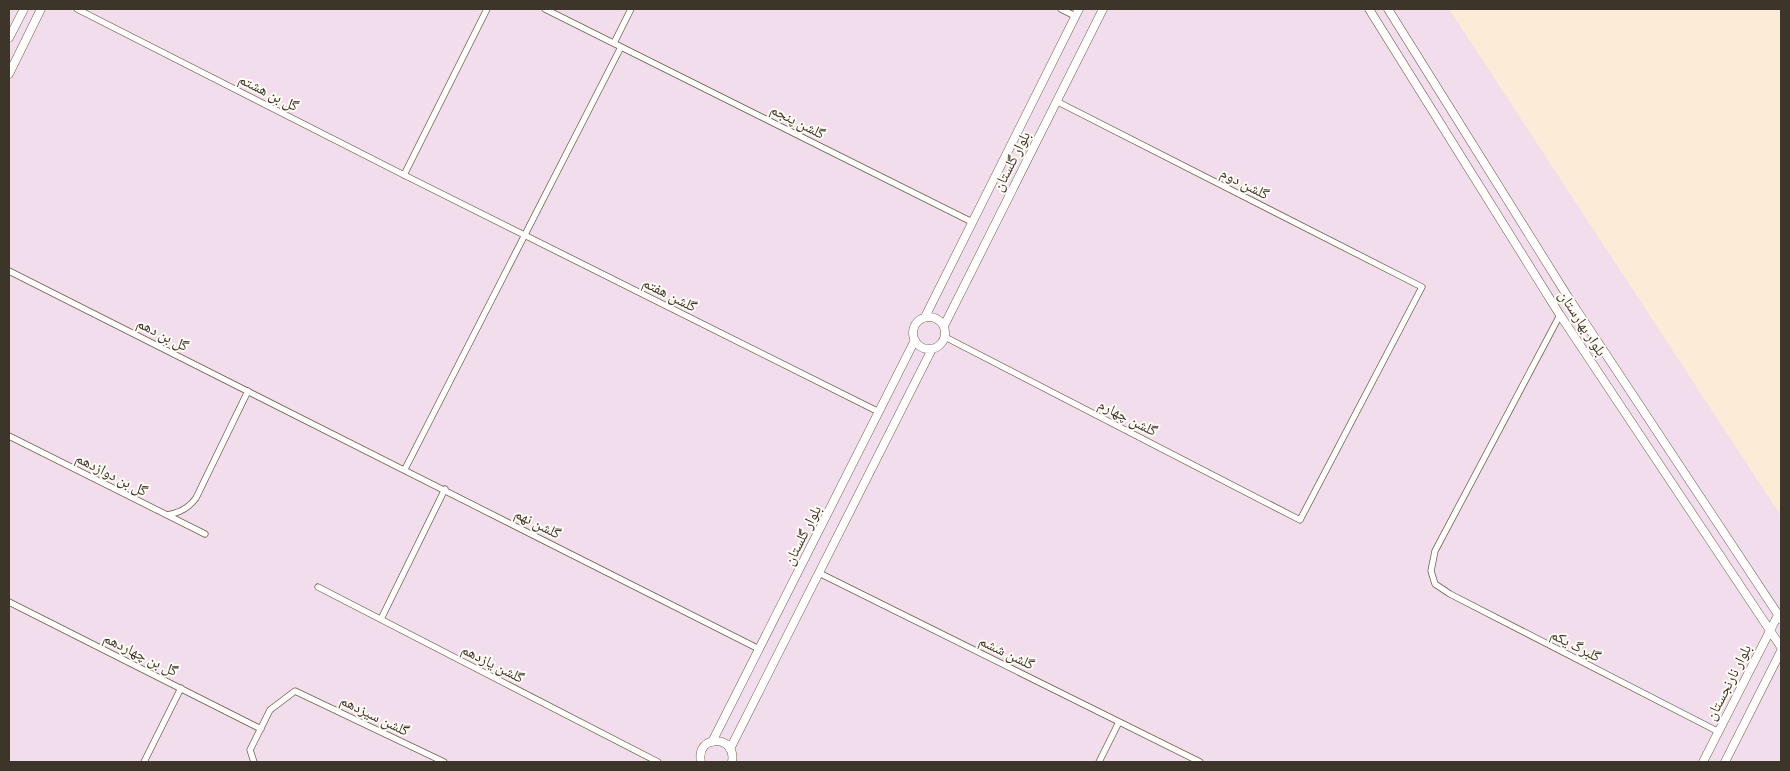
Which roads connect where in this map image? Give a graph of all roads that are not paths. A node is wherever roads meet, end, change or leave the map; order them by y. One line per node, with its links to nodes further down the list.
1 (24, 9): 12 (street)
2 (41, 9): 15 (street)
3 (77, 9): 17 (street, گل بن هشتم)
4 (487, 9): 17 (street)
5 (545, 9): 13 (street, گلشن پنجم)
6 (631, 9): 13 (street)
7 (1061, 9): 11 (street)
8 (1103, 9): 16 (street, بلوار گلستان)
9 (1369, 9): 22 (street, بلوار بهارستان)
10 (1388, 9): 40 (street, بلوار بهارستان)
11 (1077, 12): 19 (street, بلوار گلستان)
12 (9, 38)
13 (614, 43): 14 (street, گلشن پنجم)
14 (621, 47): 19 (street, گلشن پنجم); 20 (street)
15 (9, 74)
16 (1056, 101): 24 (street, بلوار گلستان); 35 (street, گلشن دوم)
17 (404, 175): 18 (street, گل بن هشتم)
18 (449, 198): 20 (street, گلشن هفتم)
19 (972, 222): 23 (street, بلوار گلستان)
20 (525, 236): 29 (street, گلشن هفتم); 32 (street)
21 (9, 271): 28 (street, گل بن دهم)
22 (1560, 315): 42 (street, بلوار بهارستان); 48 (street, گلبرگ یکم)
23 (925, 317): 24 (street); 26 (street)
24 (944, 326): 25 (street)
25 (945, 337): 27 (street); 35 (street, گلشن چهارم)
26 (915, 340): 27 (street); 29 (street, بلوار گلستان)
27 (932, 349): 37 (street)
28 (248, 391): 30 (street, گل بن دهم); 34 (street)
29 (879, 412): 43 (street, بلوار گلستان)
30 (305, 420): 32 (street, گلشن نهم)
31 (9, 436): 34 (street, گل بن دوازدهم)
32 (405, 469): 33 (street, گلشن نهم)
33 (445, 489): 41 (street); 43 (street, گلشن نهم)
34 (167, 515): 36 (street, گل بن دوازدهم)
35 (1300, 520)
36 (205, 534)
37 (819, 573): 46 (street, گلشن ششم); 50 (street)
38 (318, 587): 41 (street, گلشن یازدهم)
39 (9, 602): 45 (street, گل بن چهاردهم)
40 (1780, 617): 42 (street, بلوار نارنجستان)
41 (381, 619): 55 (street, گلشن یازدهم)
42 (1770, 631): 44 (street, بلوار بهارستان); 48 (street, بلوار نارنجستان)
43 (759, 649): 49 (street, بلوار گلستان)
44 (1781, 649): 60 (street)
45 (180, 688): 47 (street, گل بن چهاردهم); 52 (street)
46 (1119, 722): 57 (street); 58 (street, گلشن ششم)
47 (261, 729): 53 (street); 54 (street, گلشن سیزدهم)
48 (1718, 732): 59 (street, بلوار نارنجستان)
49 (712, 742): 50 (street); 51 (street, بلوار گلستان)
50 (730, 749): 56 (street)
51 (700, 761)
52 (144, 762)
53 (254, 762)
54 (444, 762)
55 (658, 762)
56 (733, 762)
57 (1099, 762)
58 (1200, 762)
59 (1703, 762)
60 (1724, 762)

